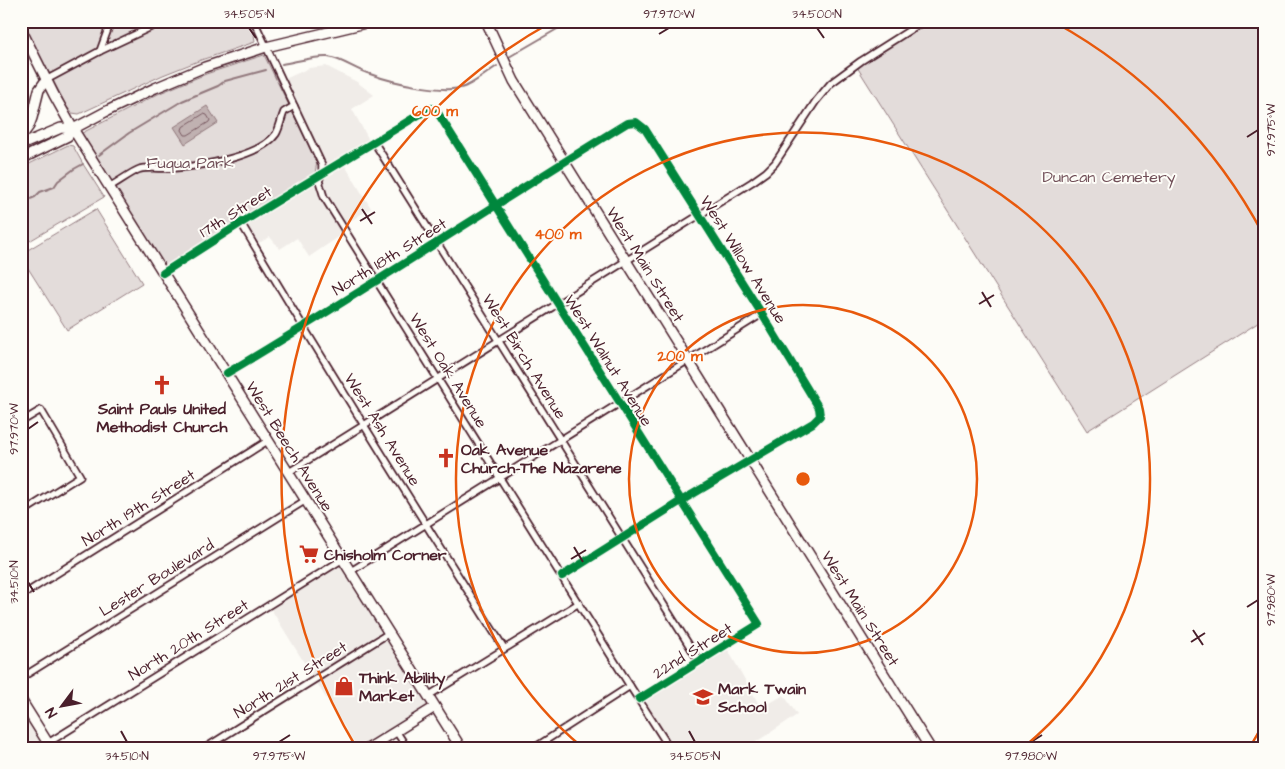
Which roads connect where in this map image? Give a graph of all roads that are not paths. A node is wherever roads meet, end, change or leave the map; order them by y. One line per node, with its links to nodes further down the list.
1 (111, 21): 9 (street)
2 (164, 21): 9 (street)
3 (254, 21): 8 (street, West Oak Avenue)
4 (486, 21): 19 (main road, West Main Street)
5 (924, 21): 23 (street)
6 (371, 22): 8 (main road)
7 (21, 29): 10 (main road, West Beech Avenue)
8 (266, 47): 11 (street, West Oak Avenue); 14 (main road)
9 (100, 51): 10 (street)
10 (46, 80): 14 (main road, West Beech Avenue); 15 (main road)
11 (294, 106): 20 (street, West Oak Avenue); 21 (street)
12 (436, 110): 16 (street, 17th Street); 22 (street, West Walnut Avenue)
13 (636, 122): 19 (street, North 18th Street); 23 (street, West Willow Avenue)
14 (71, 132): 17 (main road); 18 (main road); 21 (main road, West Beech Avenue)
15 (21, 137)
16 (374, 142): 20 (street, 17th Street); 25 (street, West Birch Avenue)
17 (21, 145)
18 (21, 159)
19 (564, 162): 22 (street, North 18th Street); 26 (main road, West Main Street)
20 (322, 173): 24 (street, 17th Street); 28 (street, West Oak Avenue)
21 (109, 187): 27 (main road, West Beech Avenue)
22 (496, 206): 25 (street, North 18th Street); 29 (street, West Walnut Avenue)
23 (700, 215): 26 (street); 30 (street, West Willow Avenue)
24 (242, 223): 27 (street, 17th Street); 31 (street, West Ash Avenue)
25 (436, 242): 28 (street, North 18th Street); 32 (street, West Birch Avenue)
26 (627, 260): 29 (street); 33 (main road, West Main Street)
27 (163, 273): 34 (main road, West Beech Avenue)
28 (377, 280): 31 (street, North 18th Street); 35 (street, West Oak Avenue)
29 (558, 305): 32 (street); 36 (street, West Walnut Avenue)
30 (762, 314): 33 (street); 41 (street, West Willow Avenue)
31 (303, 327): 34 (street, North 18th Street); 38 (street, West Ash Avenue)
32 (500, 341): 35 (street); 40 (street, West Birch Avenue)
33 (689, 360): 36 (street); 41 (main road, West Main Street)
34 (227, 373): 39 (main road, West Beech Avenue)
35 (438, 380): 38 (street); 43 (street, West Oak Avenue)
36 (620, 403): 40 (street); 45 (street, West Walnut Avenue)
37 (21, 422): 46 (street)
38 (364, 426): 42 (street); 47 (street, West Ash Avenue)
39 (269, 440): 42 (main road, West Beech Avenue); 52 (street, North 19th Street)
40 (561, 440): 43 (street); 48 (street, West Birch Avenue)
41 (750, 459): 45 (street); 72 (main road, West Main Street)
42 (289, 472): 44 (main road, West Beech Avenue)
43 (500, 478): 47 (street); 51 (street, West Oak Avenue)
44 (306, 500): 49 (main road, West Beech Avenue); 58 (street, Lester Boulevard)
45 (682, 501): 48 (street); 54 (street, West Walnut Avenue)
46 (21, 513)
47 (426, 525): 50 (street); 56 (street, West Ash Avenue)
48 (623, 538): 51 (street); 57 (street, West Birch Avenue)
49 (343, 559): 50 (main road, West Beech Avenue); 65 (street, North 20th Street)
50 (351, 571): 55 (main road, West Beech Avenue)
51 (562, 576): 53 (street, West Oak Avenue)
52 (21, 596)
53 (579, 603): 56 (street); 59 (street, West Oak Avenue)
54 (759, 624): 57 (street, 22nd Street)
55 (389, 633): 60 (main road, West Beech Avenue); 67 (street, North 21st Street)
56 (504, 648): 60 (street)
57 (700, 661): 61 (street, 22nd Street)
58 (21, 678)
59 (630, 686): 61 (street, West Oak Avenue); 71 (street)
60 (428, 696): 63 (main road, West Beech Avenue)
61 (639, 699): 66 (street, West Oak Avenue)
62 (21, 700): 65 (main road)
63 (435, 707): 64 (main road); 70 (main road, West Beech Avenue)
64 (396, 731): 68 (main road); 69 (street)
65 (50, 745)
66 (669, 747)
67 (205, 748)
68 (369, 748)
69 (407, 748)
70 (461, 748)
71 (534, 748)
72 (930, 748)

